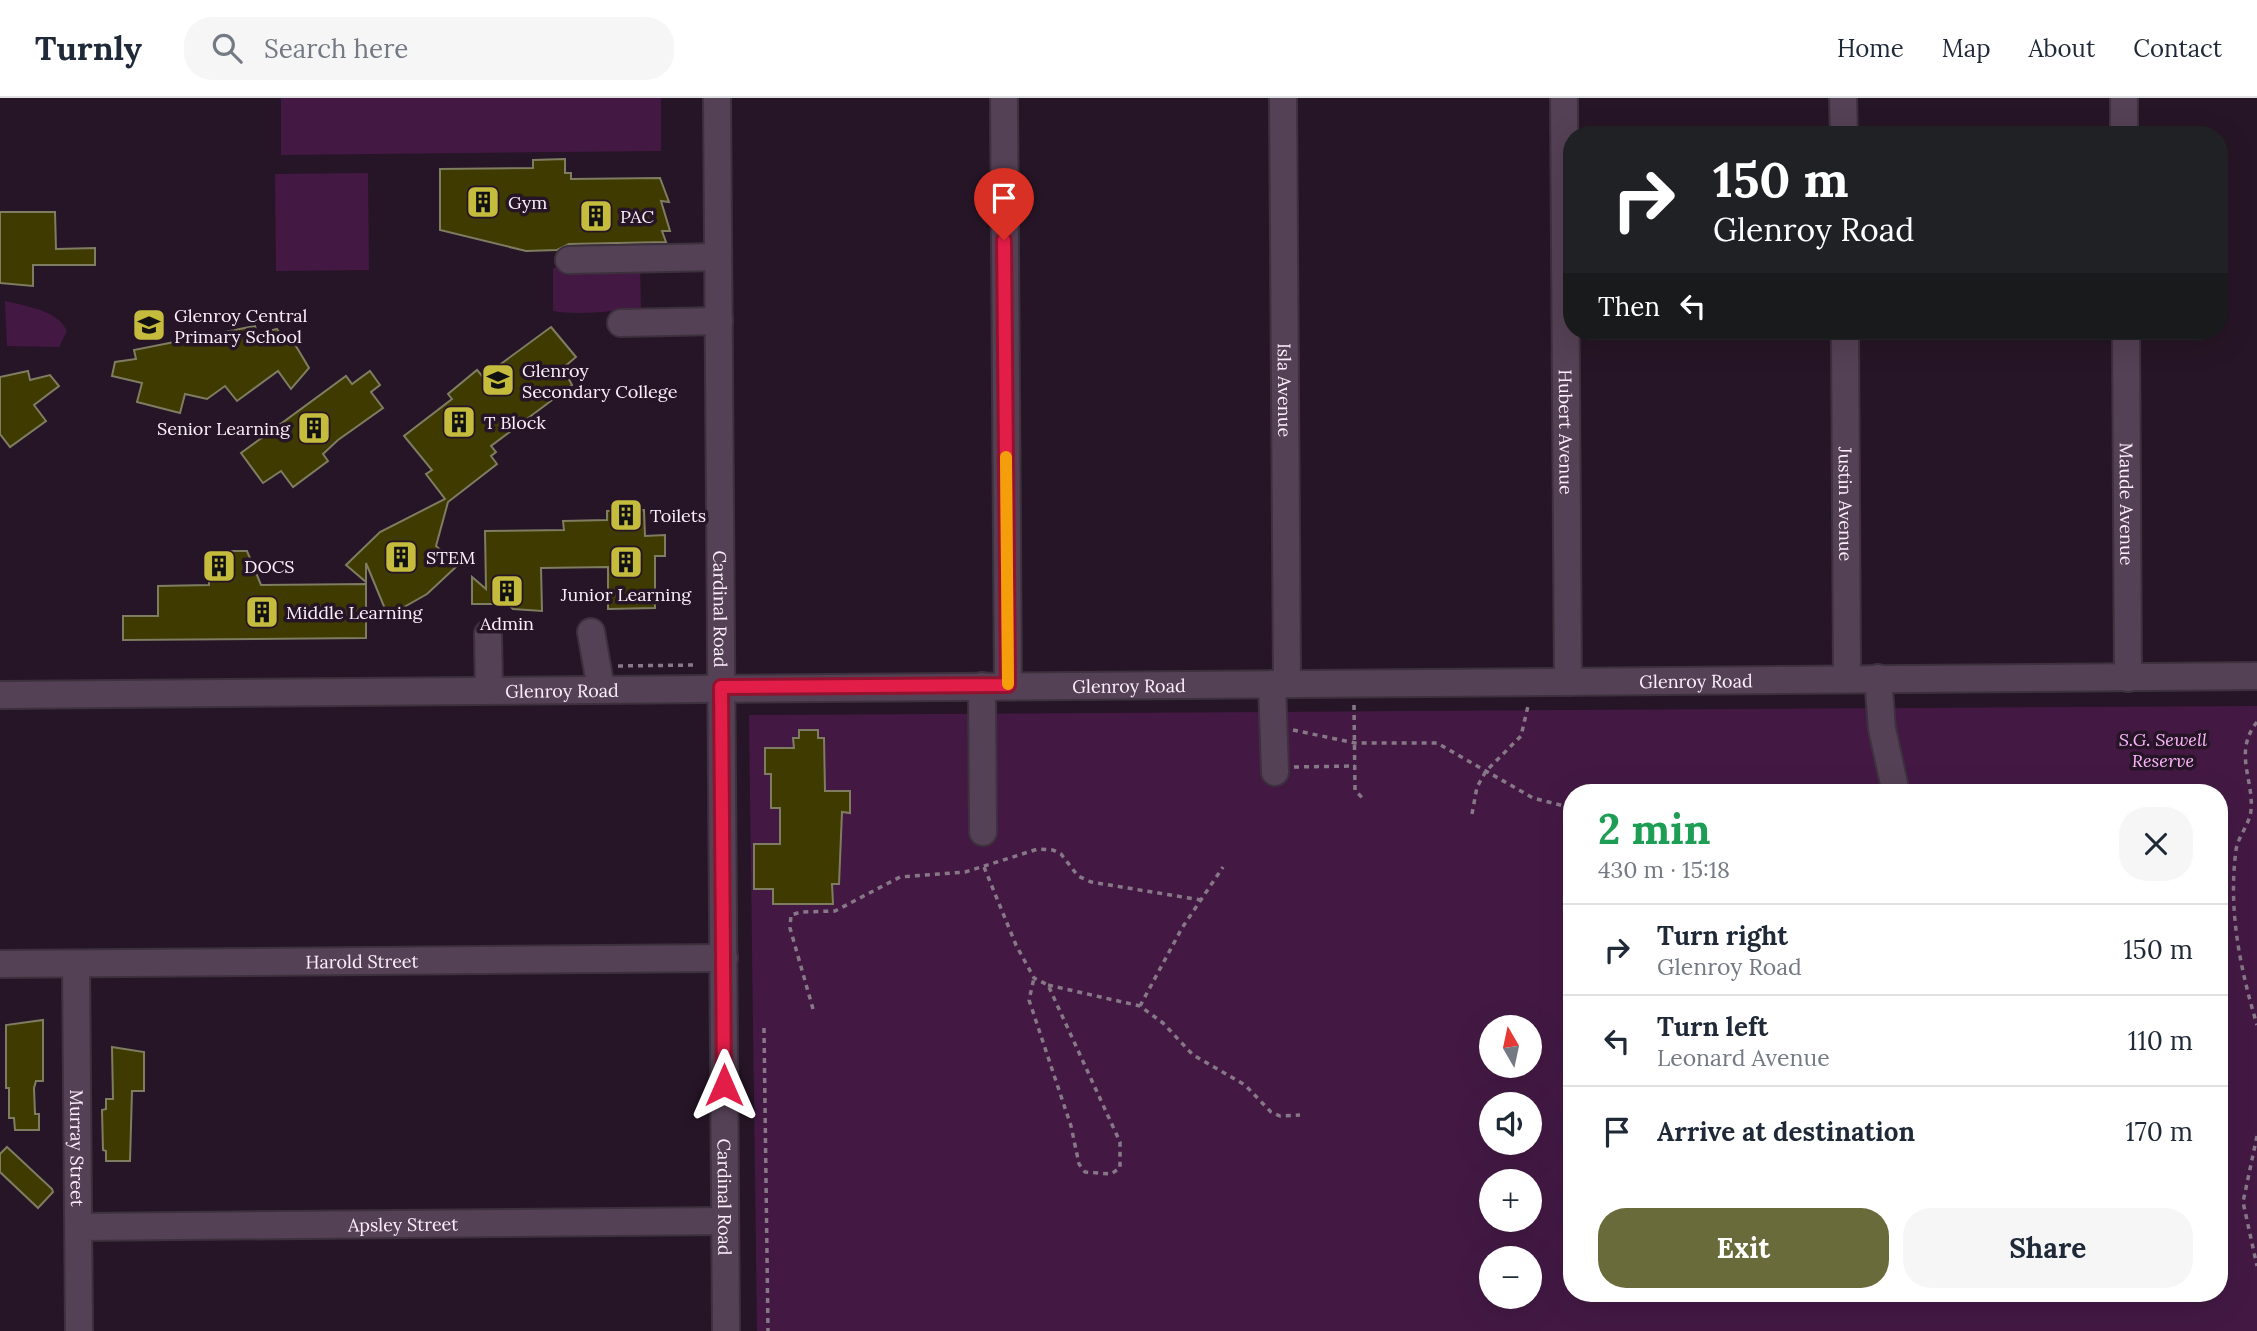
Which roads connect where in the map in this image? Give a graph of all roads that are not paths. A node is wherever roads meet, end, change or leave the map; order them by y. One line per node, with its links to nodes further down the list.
1 (717, 98): 10 (street, Cardinal Road)
2 (1003, 98): 26 (street)
3 (1283, 98): 25 (street, Isla Avenue)
4 (1563, 98): 7 (street, Hubert Avenue)
5 (1843, 98): 8 (street)
6 (2124, 98): 9 (street)
7 (1563, 126)
8 (1844, 126)
9 (2124, 126)
10 (718, 257): 11 (street); 12 (street, Cardinal Road)
11 (569, 260)
12 (719, 321): 13 (street); 27 (street, Cardinal Road)
13 (621, 323)
14 (1565, 340): 24 (street, Hubert Avenue)
15 (1845, 340): 21 (street, Justin Avenue)
16 (2126, 340): 23 (street, Maude Avenue)
17 (591, 632): 20 (street)
18 (488, 634): 28 (street)
19 (2257, 676): 23 (street, Glenroy Road)
20 (599, 677): 27 (street, Glenroy Road); 28 (street, Glenroy Road)
21 (1847, 678): 22 (street, Glenroy Road); 24 (street, Glenroy Road)
22 (1878, 678): 23 (street, Glenroy Road); 31 (street)
23 (2128, 678)
24 (1568, 682): 25 (street, Glenroy Road)
25 (1280, 684): 26 (street, Glenroy Road); 30 (street, Isla Avenue)
26 (995, 686): 27 (street, Glenroy Road); 32 (street)
27 (721, 687): 33 (street, Cardinal Road)
28 (489, 690): 29 (street, Glenroy Road)
29 (0, 695)
30 (1275, 769)
31 (1894, 784)
32 (983, 832)
33 (723, 958): 35 (street, Harold Street); 36 (street, Cardinal Road)
34 (0, 964): 35 (street, Harold Street)
35 (76, 964): 37 (street, Murray Street)
36 (725, 1221): 37 (street, Apsley Street); 39 (street, Cardinal Road)
37 (79, 1227): 38 (street, Murray Street)
38 (79, 1331)
39 (726, 1331)

